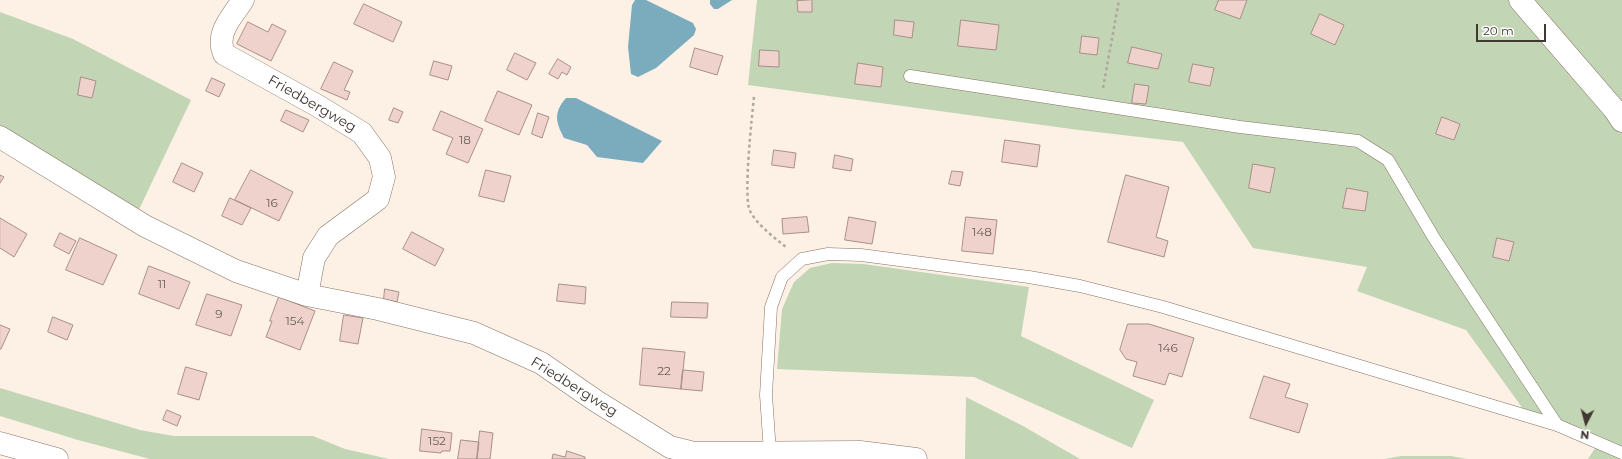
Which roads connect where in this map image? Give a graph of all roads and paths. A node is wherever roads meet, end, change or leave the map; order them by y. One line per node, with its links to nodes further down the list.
1 (243, 0): 10 (street, Friedbergweg)
2 (1119, 0): 6 (path)
3 (1520, 0): 7 (street)
4 (910, 76): 6 (lane)
5 (754, 97): 9 (path)
6 (1100, 106): 11 (lane)
7 (1622, 121)
8 (0, 137): 10 (street, Friedbergweg)
9 (802, 259): 11 (lane); 13 (lane)
10 (307, 295): 13 (street, Friedbergweg)
11 (1557, 425): 14 (lane)
12 (0, 443): 15 (street)
13 (770, 452): 16 (street, Friedbergweg)
14 (1622, 453)
15 (57, 459)
16 (916, 459)

